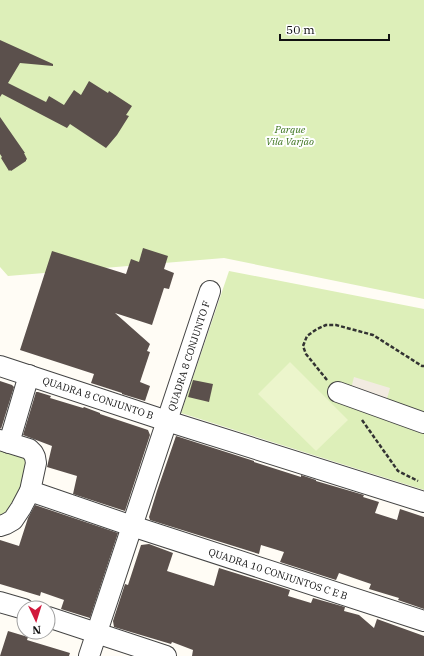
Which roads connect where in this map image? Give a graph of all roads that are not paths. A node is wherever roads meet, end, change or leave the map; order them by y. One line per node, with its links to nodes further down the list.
1 (210, 291): 5 (street, QUADRA 8 CONJUNTO F)
2 (0, 366): 3 (street, QUADRA 8 CONJUNTO B)
3 (29, 375): 5 (street, QUADRA 8 CONJUNTO B); 7 (street)
4 (338, 392): 6 (street)
5 (167, 421): 9 (street, QUADRA 8 CONJUNTO B); 11 (street, QUADRA 8 CONJUNTO F)
6 (424, 423)
7 (4, 441): 8 (street)
8 (30, 491): 10 (street); 11 (street, QUADRA 10 CONJUNTOS C E B)
9 (424, 502)
10 (0, 526)
11 (132, 526): 15 (street, QUADRA 10 CONJUNTOS C E B); 16 (street, QUADRA 8 CONJUNTO F)
12 (0, 602): 13 (street)
13 (16, 607)
14 (56, 620): 16 (street)
15 (424, 621)
16 (97, 634): 17 (street, QUADRA 8 CONJUNTO F); 18 (street)
17 (89, 656)
18 (166, 656)

